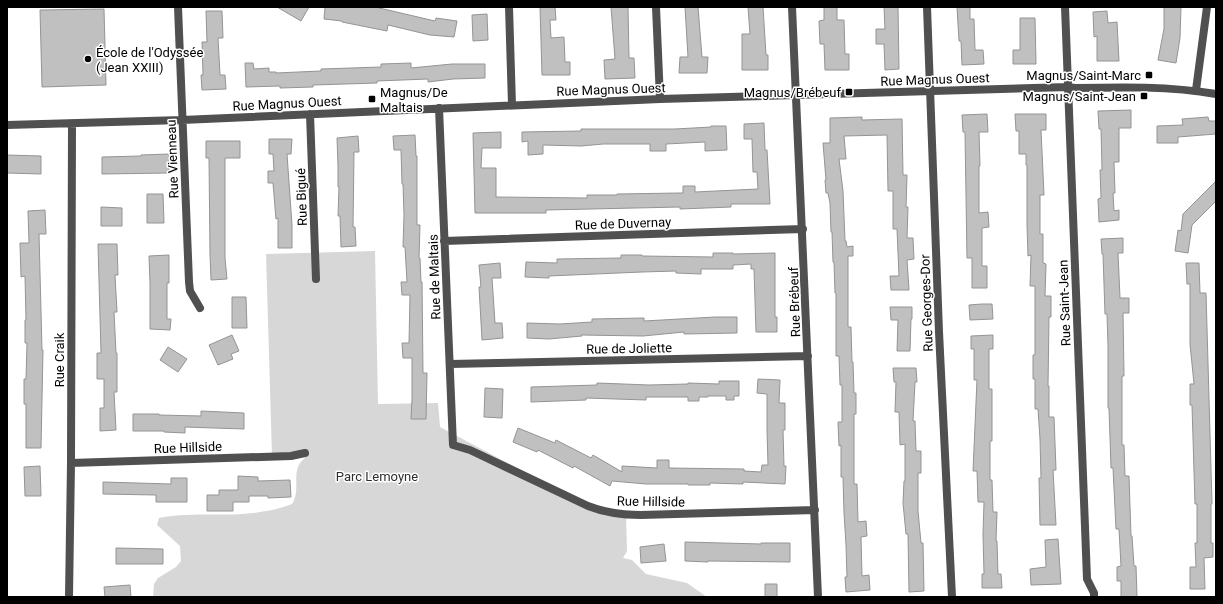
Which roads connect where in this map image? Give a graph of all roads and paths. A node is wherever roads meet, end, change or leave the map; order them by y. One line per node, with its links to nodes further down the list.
1 (178, 7): 17 (street, Rue Vienneau)
2 (509, 7): 14 (street)
3 (656, 7): 13 (street)
4 (792, 7): 11 (street, Rue Brébeuf)
5 (927, 7): 10 (street, Rue Georges-Dor)
6 (1064, 7): 8 (street, Rue Saint-Jean)
7 (1208, 7): 9 (street)
8 (1068, 87): 9 (street, Rue Magnus Ouest); 10 (street, Rue Magnus Ouest); 33 (street, Rue Saint-Jean)
9 (1196, 90): 12 (street, Rue Magnus Ouest)
10 (931, 92): 11 (street, Rue Magnus Ouest); 32 (street, Rue Georges-Dor)
11 (796, 94): 13 (street, Rue Magnus Ouest); 20 (street, Rue Brébeuf)
12 (1216, 94)
13 (660, 99): 14 (street, Rue Magnus Ouest)
14 (512, 105): 15 (street, Rue Magnus Ouest)
15 (439, 108): 16 (street, Rue Magnus Ouest); 21 (street, Rue de Maltais)
16 (310, 114): 17 (street, Rue Magnus Ouest); 22 (street, Rue Bigué)
17 (182, 120): 18 (street, Rue Magnus Ouest); 23 (street, Rue Vienneau)
18 (72, 124): 19 (street, Rue Magnus Ouest); 28 (street, Rue Craik)
19 (7, 125)
20 (803, 229): 21 (street, Rue de Duvernay); 24 (street, Rue Brébeuf)
21 (444, 241): 25 (street, Rue de Maltais)
22 (316, 279)
23 (200, 308)
24 (808, 356): 25 (street, Rue de Joliette); 29 (street, Rue Brébeuf)
25 (450, 364): 26 (street, Rue de Maltais)
26 (453, 445): 29 (street, Rue Hillside)
27 (305, 453): 28 (street, Rue Hillside)
28 (72, 462): 30 (street, Rue Craik)
29 (814, 510): 31 (street, Rue Brébeuf)
30 (69, 597)
31 (818, 597)
32 (952, 597)
33 (1094, 597)

